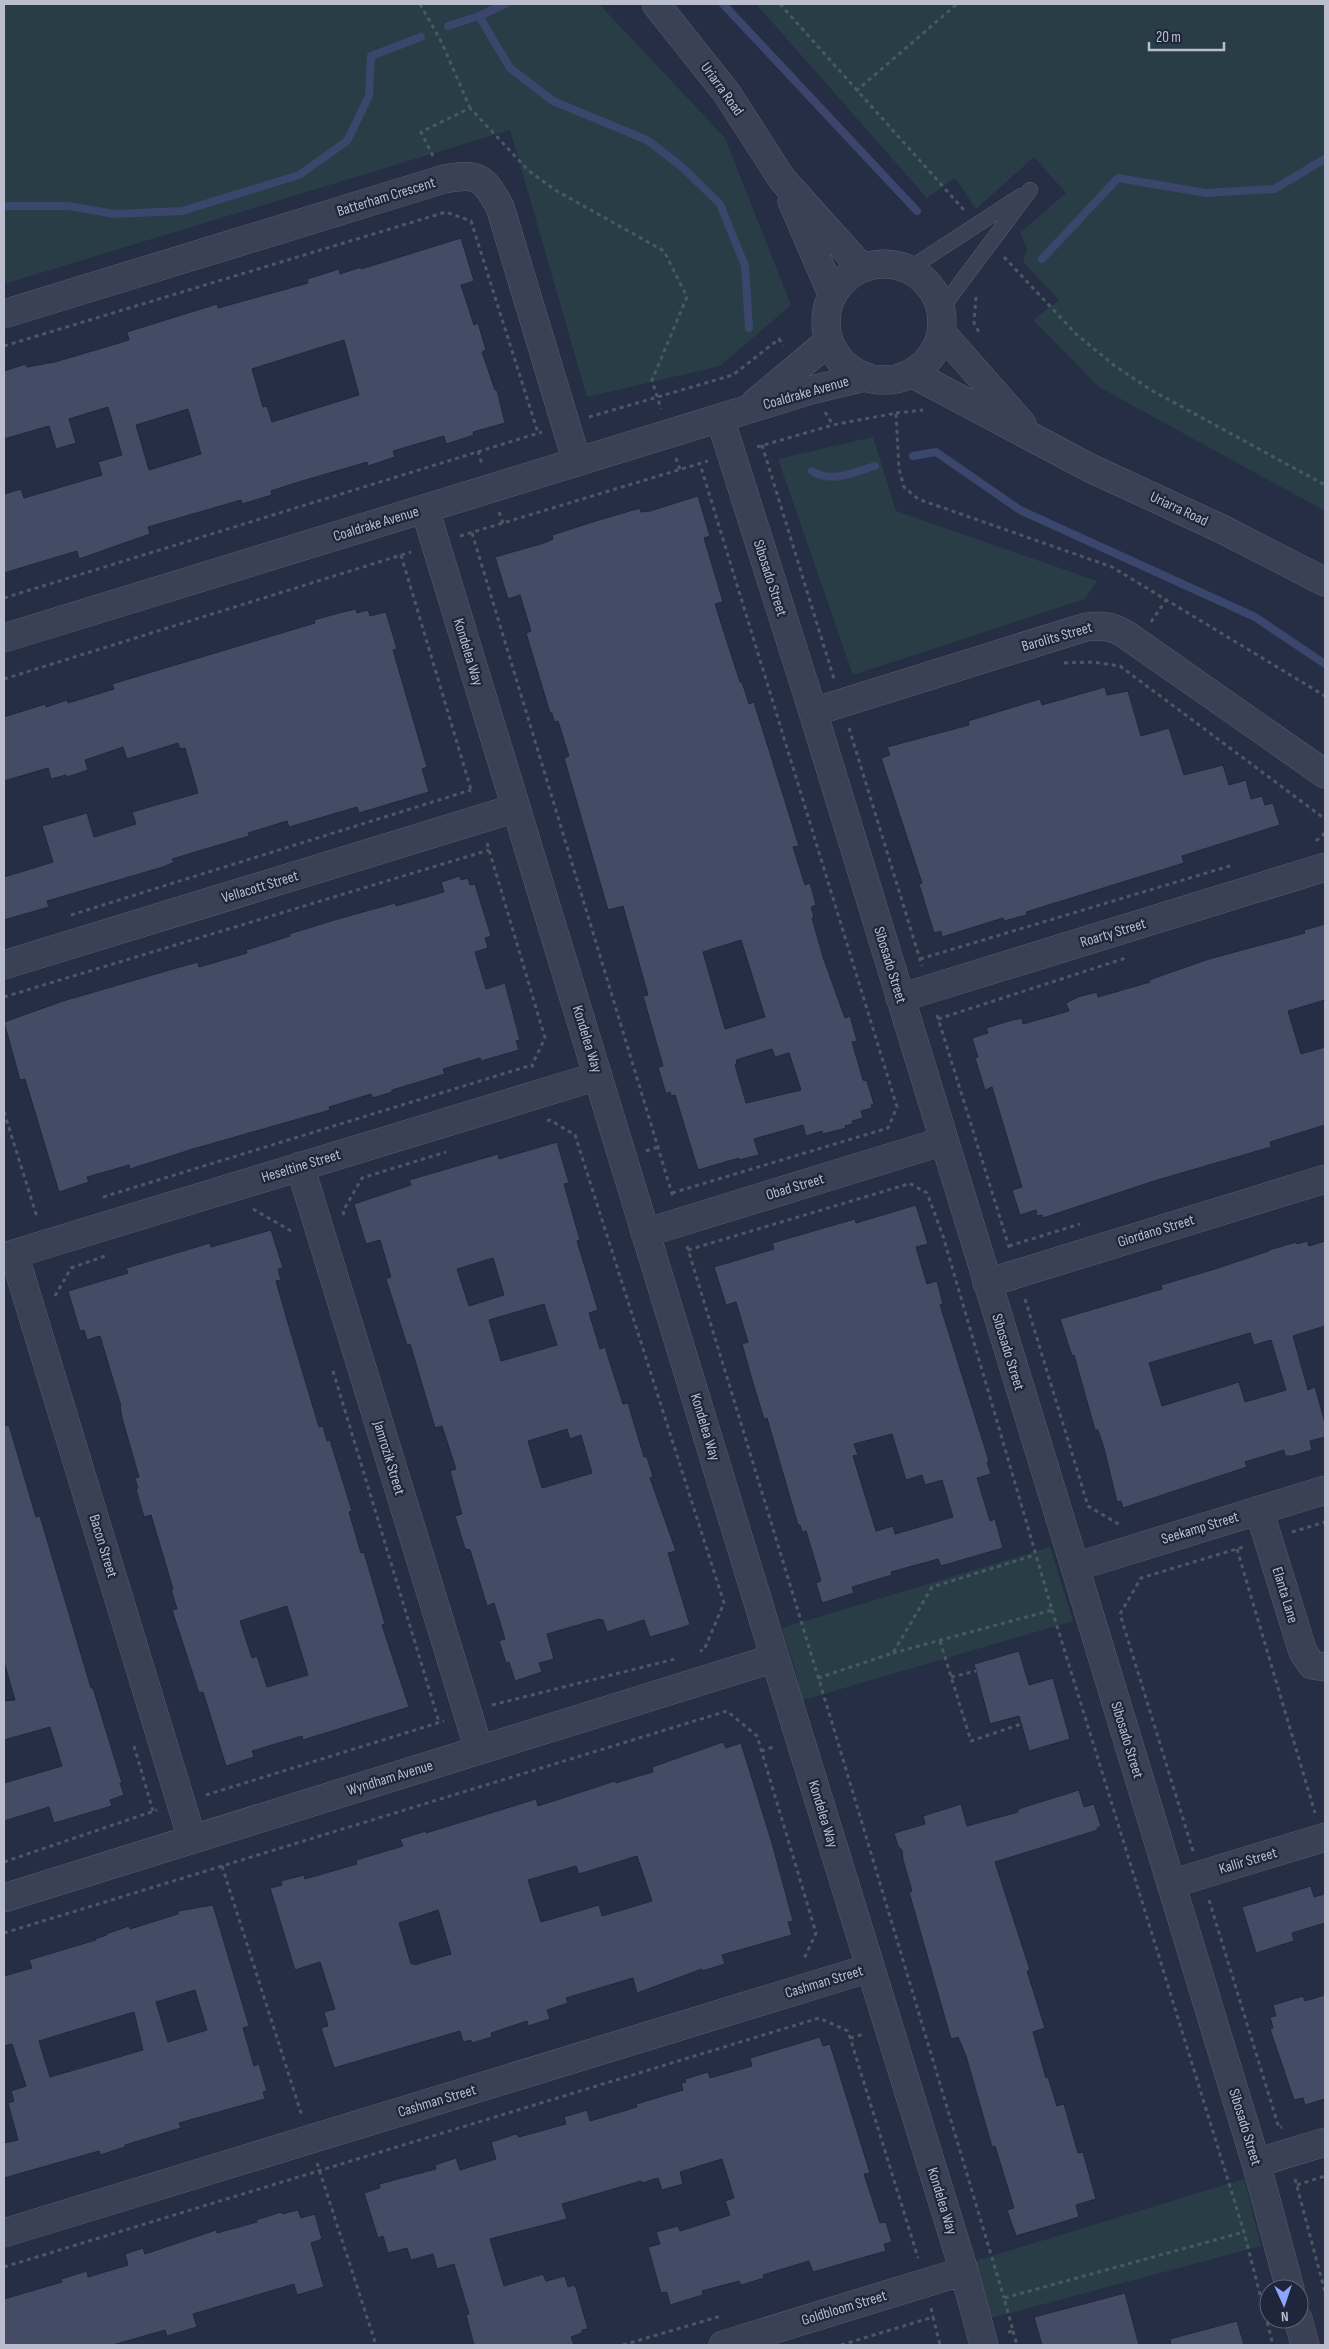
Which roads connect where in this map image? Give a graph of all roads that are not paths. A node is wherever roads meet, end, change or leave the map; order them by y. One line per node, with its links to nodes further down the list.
1 (656, 4): 2 (street, Uriarra Road)
2 (782, 179): 3 (street, Uriarra Road); 5 (street, Uriarra Road)
3 (862, 268): 4 (street); 5 (street)
4 (909, 269): 7 (street); 7 (lane)
5 (832, 294): 8 (street)
6 (4, 314): 14 (street, Batterham Crescent)
7 (941, 320): 9 (street); 13 (street, Uriarra Road)
8 (829, 341): 10 (street); 11 (street, Coaldrake Avenue)
9 (911, 373): 10 (street); 13 (street, Uriarra Road)
10 (865, 377): 11 (street, Coaldrake Avenue)
11 (747, 410): 12 (street, Coaldrake Avenue)
12 (720, 418): 14 (street, Coaldrake Avenue); 18 (street, Sibosado Street)
13 (1032, 436): 16 (street, Uriarra Road)
14 (577, 462): 15 (street, Coaldrake Avenue)
15 (425, 509): 17 (street, Coaldrake Avenue); 20 (street, Kondelea Way)
16 (1325, 582)
17 (4, 638)
18 (813, 712): 19 (street, Barolits Street); 23 (street, Sibosado Street)
19 (1325, 774)
20 (516, 808): 22 (street, Vellacott Street); 24 (street, Kondelea Way)
21 (1325, 867): 23 (street, Roarty Street)
22 (4, 965)
23 (900, 998): 25 (street, Sibosado Street)
24 (598, 1076): 26 (street, Heseltine Street); 28 (street, Kondelea Way)
25 (944, 1141): 28 (street, Obad Street); 30 (street, Sibosado Street)
26 (300, 1166): 29 (street, Heseltine Street); 36 (street, Jamrozik Street)
27 (1325, 1180): 30 (street, Giordano Street)
28 (645, 1233): 34 (street, Kondelea Way)
29 (9, 1255): 38 (street, Bacon Street)
30 (987, 1283): 33 (street, Sibosado Street)
31 (1325, 1490): 32 (street, Seekamp Street)
32 (1259, 1510): 33 (street, Seekamp Street); 35 (street, Elanta Lane)
33 (1075, 1567): 39 (street, Sibosado Street)
34 (775, 1658): 36 (street, Wyndham Avenue); 41 (street, Kondelea Way)
35 (1325, 1667)
36 (479, 1750): 38 (street, Wyndham Avenue)
37 (1320, 1827): 39 (street, Kallir Street)
38 (192, 1839): 40 (street, Wyndham Avenue)
39 (1171, 1884): 43 (street, Sibosado Street)
40 (4, 1898)
41 (870, 1968): 44 (street, Cashman Street); 45 (street, Kondelea Way)
42 (1325, 2142): 43 (street)
43 (1256, 2163): 46 (street, Sibosado Street)
44 (4, 2233)
45 (964, 2272): 48 (street, Kondelea Way); 49 (street, Goldbloom Street)
46 (1287, 2279)
47 (1301, 2329): 50 (street)
48 (983, 2342)
49 (723, 2345)
50 (1305, 2345)

